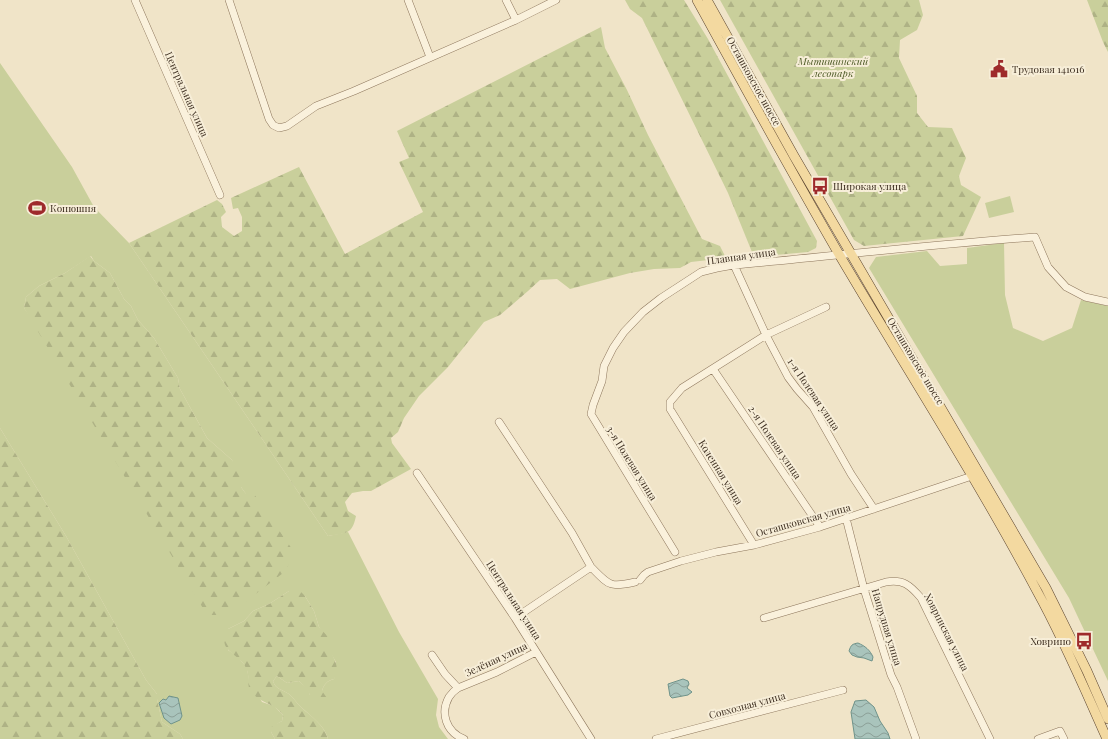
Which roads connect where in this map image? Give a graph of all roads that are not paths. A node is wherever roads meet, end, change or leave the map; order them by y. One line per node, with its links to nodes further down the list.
1 (135, 0): 10 (street, Центральная улица)
2 (230, 0): 9 (street)
3 (408, 0): 9 (street)
4 (506, 0): 8 (street)
5 (556, 0): 8 (street)
6 (697, 0): 12 (main road, Осташковское шоссе)
7 (707, 0): 11 (main road, Осташковское шоссе)
8 (516, 20): 9 (street)
9 (430, 57)
10 (220, 195)
11 (852, 254): 12 (street, Плавная улица); 14 (street, Плавная улица); 35 (main road, Осташковское шоссе)
12 (840, 256): 13 (street, Плавная улица); 21 (main road, Осташковское шоссе)
13 (734, 265): 16 (street, 1-я Полевая улица); 18 (street, Плавная улица)
14 (1108, 302)
15 (826, 307): 16 (street)
16 (766, 336): 17 (street); 22 (street, 1-я Полевая улица)
17 (713, 369): 24 (street, 2-я Полевая улица); 25 (street, Коленная улица)
18 (602, 381): 26 (street, 3-я Полевая улица)
19 (499, 422): 27 (street, Осташковская улица)
20 (418, 473): 29 (street, Центральная улица)
21 (972, 476): 22 (street, Осташковская улица); 43 (main road, Осташковское шоссе)
22 (874, 509): 23 (street, Осташковская улица)
23 (846, 518): 24 (street, Осташковская улица); 28 (street, Напрудная улица)
24 (820, 527): 25 (street, Осташковская улица)
25 (754, 545): 27 (street, Осташковская улица)
26 (675, 552)
27 (591, 567): 29 (street)
28 (864, 589): 30 (street, Ховринская улица); 39 (street, Напрудная улица); 40 (street, Ховринская улица)
29 (515, 618): 31 (street, Центральная улица)
30 (764, 618)
31 (536, 652): 33 (street, Зелёная улица); 37 (street, Центральная улица)
32 (432, 655): 33 (street, Зелёная улица)
33 (458, 688): 36 (street)
34 (843, 690): 38 (street, Совхозная улица)
35 (1108, 719)
36 (464, 739)
37 (591, 739)
38 (656, 739)
39 (916, 739)
40 (990, 739)
41 (1038, 739): 42 (street)
42 (1064, 739)
43 (1107, 739)

